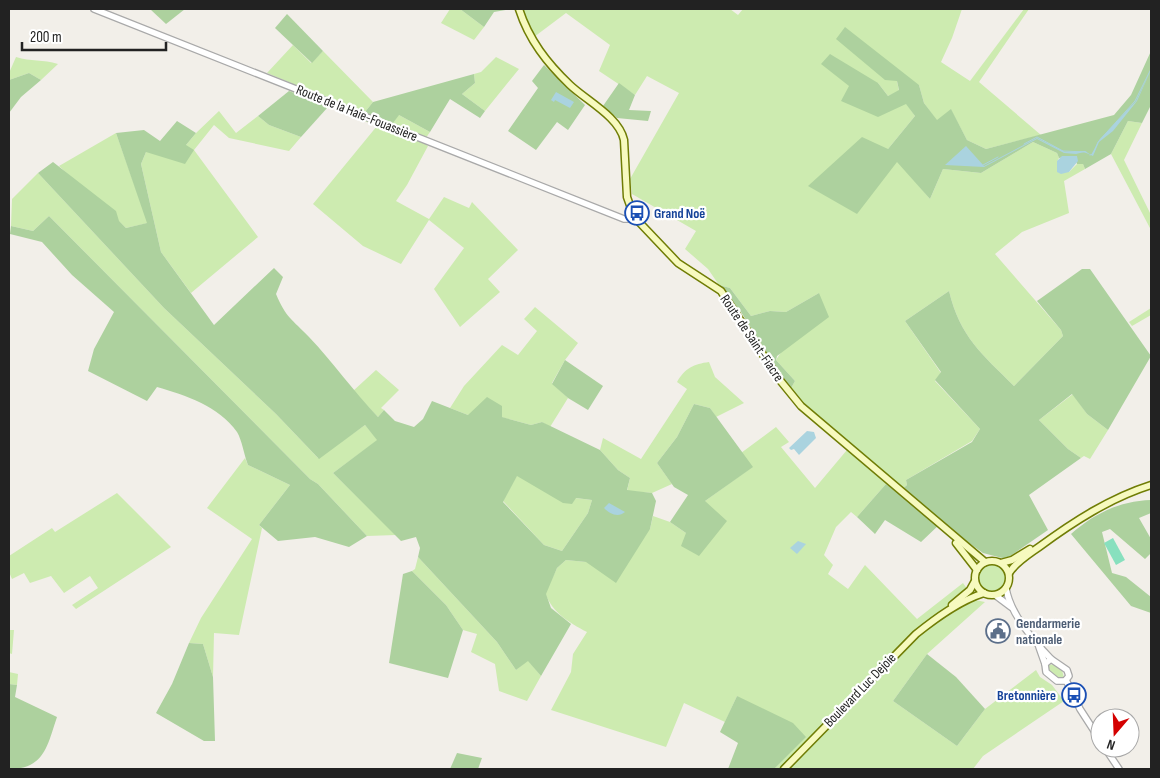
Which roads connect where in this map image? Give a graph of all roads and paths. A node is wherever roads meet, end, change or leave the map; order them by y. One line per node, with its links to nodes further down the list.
1 (94, 9): 4 (street, Route de la Haie-Fouassière)
2 (519, 9): 3 (main road, Route de Saint-Fiacre)
3 (632, 211): 4 (street); 5 (main road, Route de Saint-Fiacre)
4 (620, 217): 5 (street, Route de la Haie-Fouassière)
5 (637, 220): 7 (main road, Route de Saint-Fiacre)
6 (1151, 485): 8 (main road)
7 (942, 527): 9 (main road, Route de Saint-Fiacre); 11 (main road, Route de Saint-Fiacre)
8 (1059, 532): 10 (main road); 12 (main road)
9 (985, 562): 10 (main road); 11 (main road)
10 (1001, 563): 12 (main road)
11 (977, 570): 13 (main road)
12 (1009, 573): 14 (main road)
13 (975, 581): 15 (main road); 18 (main road, Boulevard Luc Dejoie)
14 (1006, 588): 16 (main road); 17 (street)
15 (984, 593): 16 (main road); 18 (main road, Boulevard Luc Dejoie)
16 (995, 595): 17 (street)
17 (1015, 611): 19 (street)
18 (940, 615): 27 (main road, Boulevard Luc Dejoie)
19 (1039, 647): 20 (street); 21 (street)
20 (1051, 660): 21 (street); 22 (street)
21 (1045, 664): 23 (street)
22 (1066, 680): 23 (street); 24 (street)
23 (1059, 681): 24 (street)
24 (1080, 709): 25 (street)
25 (1090, 724)
26 (1112, 758): 28 (street)
27 (784, 769)
28 (1119, 769)

